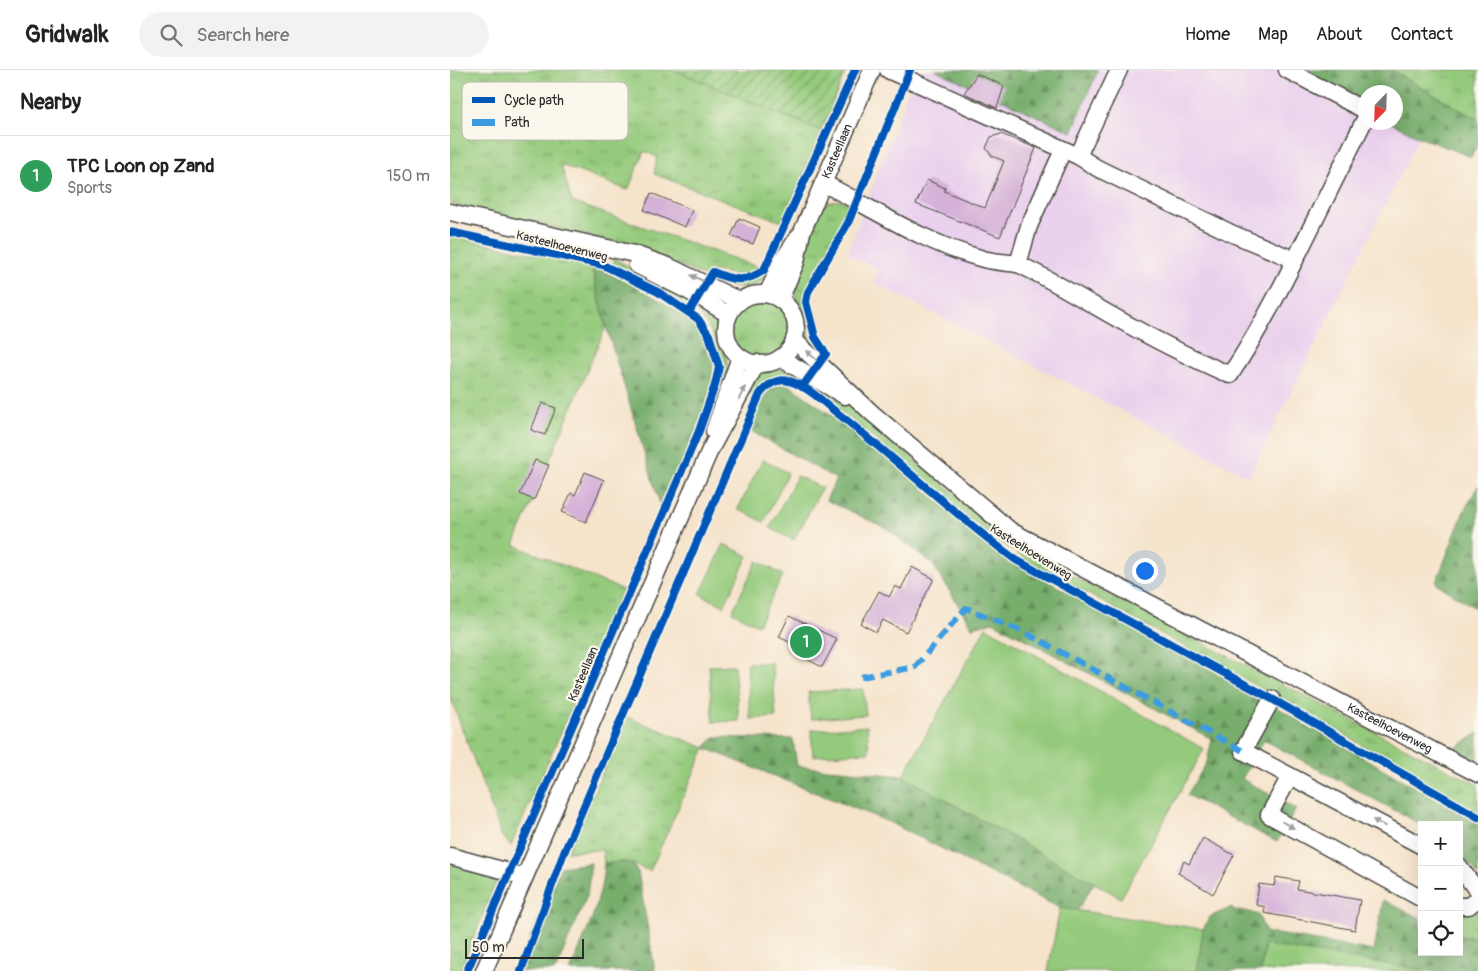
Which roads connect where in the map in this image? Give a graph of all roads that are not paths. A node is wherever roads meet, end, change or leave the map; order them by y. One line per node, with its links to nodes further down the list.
1 (872, 70): 8 (street, Kasteellaan)
2 (888, 70): 7 (street)
3 (1119, 70): 7 (street)
4 (1287, 70): 5 (street)
5 (1358, 107)
6 (1360, 130): 11 (street)
7 (1071, 153): 11 (street); 12 (street)
8 (823, 183): 12 (street); 13 (street, Kasteellaan)
9 (450, 212): 10 (street, Kasteelhoevenweg)
10 (597, 246): 14 (street, Kasteelhoevenweg, one-way to 10); 15 (street, Kasteelhoevenweg)
11 (1295, 260): 12 (street)
12 (1018, 264)
13 (774, 297): 14 (street); 16 (street)
14 (740, 301): 15 (street)
15 (729, 315): 17 (street)
16 (794, 340): 18 (street); 20 (street, Kasteelhoevenweg, one-way to 16)
17 (740, 356): 19 (street); 21 (street)
18 (780, 358): 19 (street); 20 (street, Kasteelhoevenweg)
19 (757, 363): 21 (street, one-way to 19)
20 (872, 413): 23 (street, Kasteelhoevenweg)
21 (710, 450): 28 (street)
22 (1272, 699): 24 (street)
23 (1478, 774)
24 (1290, 776): 25 (street, one-way to 24); 30 (street, one-way to 30)
25 (1418, 844)
26 (450, 856): 28 (street)
27 (1463, 871): 29 (street)
28 (524, 878): 33 (street)
29 (1478, 892)
30 (1418, 897)
31 (1478, 898): 32 (street)
32 (1463, 906)
33 (484, 971)

